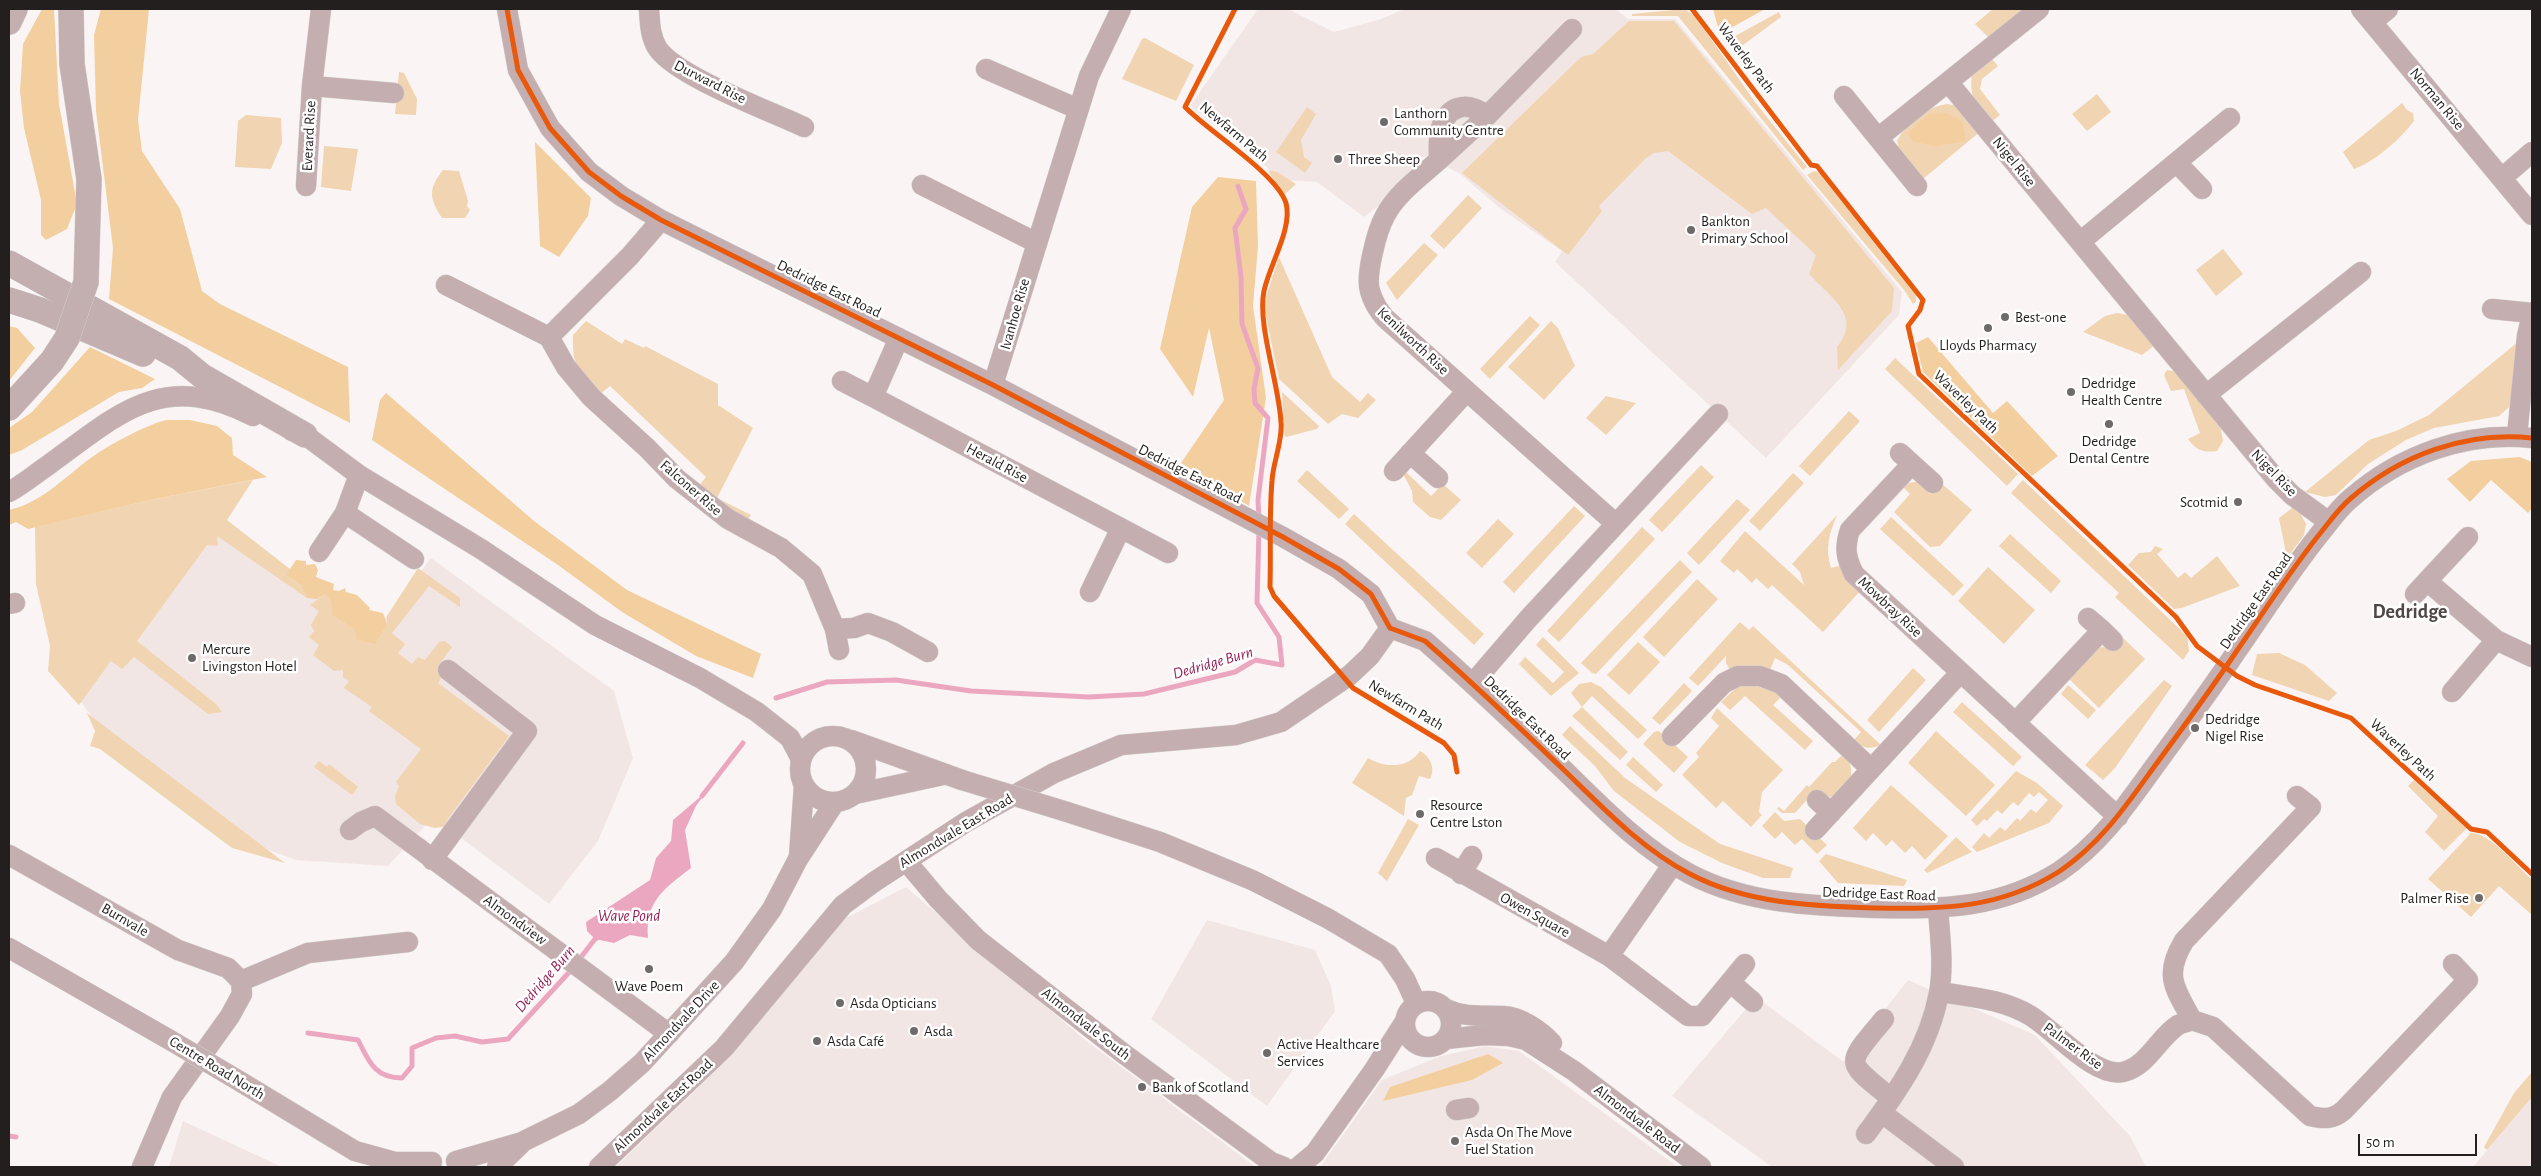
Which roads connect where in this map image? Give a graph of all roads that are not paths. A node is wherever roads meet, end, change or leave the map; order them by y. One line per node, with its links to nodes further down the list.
1 (15, 9): 10 (main road)
2 (71, 9): 48 (main road, bridge)
3 (321, 9): 14 (street, Everard Rise)
4 (507, 9): 31 (street, Dedridge East Road)
5 (649, 9): 20 (street, Durward Rise)
6 (1121, 9): 17 (street, Ivanhoe Rise)
7 (2039, 9): 13 (street)
8 (2388, 9): 9 (street, Norman Rise)
9 (2366, 15): 25 (street, Norman Rise)
10 (9, 22)
11 (1572, 29): 18 (street, Kenilworth Rise)
12 (996, 79): 17 (street)
13 (1948, 82): 21 (street); 33 (street, Nigel Rise)
14 (312, 86): 15 (street, Everard Rise); 27 (street, Everard Rise)
15 (394, 93)
16 (1844, 96): 21 (street)
17 (1078, 109): 32 (street, Ivanhoe Rise)
18 (1487, 116): 23 (street, Kenilworth Rise); 23 (street)
19 (2230, 118): 24 (street)
20 (804, 127)
21 (1878, 138): 28 (street)
22 (2532, 152): 25 (street)
23 (1439, 160): 45 (street, Kenilworth Rise)
24 (2177, 163): 29 (street); 33 (street)
25 (2502, 178): 30 (street, Norman Rise)
26 (922, 185): 32 (street)
27 (306, 186)
28 (1917, 186)
29 (2202, 189)
30 (2532, 216)
31 (661, 220): 40 (street); 41 (street, Dedridge East Road)
32 (1036, 242): 44 (street, Ivanhoe Rise)
33 (2080, 242): 46 (street, Nigel Rise)
34 (9, 263): 42 (main road)
35 (2361, 272): 46 (street)
36 (446, 285): 40 (street)
37 (9, 300): 42 (main road)
38 (2492, 308): 39 (street)
39 (2532, 314): 51 (street)
40 (549, 337): 68 (street, Falconer Rise)
41 (899, 338): 44 (street, Dedridge East Road); 47 (street)
42 (202, 376): 50 (main road)
43 (842, 381): 47 (street, Herald Rise)
44 (993, 385): 67 (street, Dedridge East Road)
45 (1467, 391): 52 (street); 60 (street, Kenilworth Rise)
46 (2206, 394): 59 (street, Nigel Rise)
47 (873, 396): 61 (street, Herald Rise)
48 (9, 408)
49 (1718, 414): 60 (street)
50 (305, 434): 54 (street); 57 (street)
51 (2525, 437): 59 (street, Dedridge East Road)
52 (1410, 453): 53 (street); 55 (street)
53 (1394, 471)
54 (359, 475): 58 (street); 81 (street)
55 (1438, 478)
56 (1933, 483): 75 (street, Mowbray Rise)
57 (9, 492)
58 (345, 513): 63 (street); 65 (street)
59 (2329, 522): 88 (street, Dedridge East Road)
60 (1616, 524): 76 (street)
61 (1122, 528): 64 (street, Herald Rise); 66 (street)
62 (2468, 537): 70 (street)
63 (319, 552)
64 (1168, 553)
65 (414, 559)
66 (1090, 592)
67 (1390, 628): 76 (street, Dedridge East Road); 96 (street, Almondvale East Road)
68 (835, 629): 71 (street, Falconer Rise); 72 (street)
69 (2101, 630): 78 (street)
70 (2496, 640): 73 (street); 77 (street)
71 (839, 650)
72 (928, 652)
73 (2532, 657)
74 (448, 670): 95 (street)
75 (1960, 673): 78 (street, Mowbray Rise); 82 (street)
76 (1473, 683): 97 (street, Dedridge East Road)
77 (2452, 692)
78 (2015, 723): 88 (street, Mowbray Rise)
79 (1672, 736): 82 (street)
80 (850, 740): 81 (street); 83 (street); 85 (street)
81 (801, 758): 84 (street)
82 (1871, 769): 90 (street)
83 (952, 777): 85 (street); 107 (street, bridge)
84 (804, 785): 86 (street); 94 (street, Almondvale Drive)
85 (855, 794): 86 (street)
86 (835, 802): 94 (street, Almondvale Drive)
87 (2310, 807): 110 (street)
88 (2118, 817): 99 (street, Dedridge East Road)
89 (350, 830): 95 (street, Almondview)
90 (1815, 830)
91 (9, 855): 104 (street, Burnvale)
92 (1472, 856): 98 (street)
93 (1436, 858): 98 (street, Owen Square)
94 (798, 859): 112 (street, Almondvale Drive)
95 (432, 860): 112 (street, Almondview)
96 (906, 861): 124 (street, Almondvale East Road); 125 (street, Almondvale South)
97 (1673, 864): 99 (street, Dedridge East Road); 102 (street)
98 (1461, 874): 102 (street, Owen Square)
99 (1938, 909): 105 (street)
100 (408, 942): 104 (street)
101 (9, 948): 121 (street, Centre Road North, bridge)
102 (1609, 956): 106 (street, Owen Square)
103 (2454, 964): 110 (street)
104 (241, 981): 122 (street)
105 (1940, 992): 110 (street, Palmer Rise); 117 (street)
106 (1753, 1002)
107 (1416, 1003): 108 (street); 111 (street)
108 (1446, 1008): 113 (street); 116 (street, Almondvale Road)
109 (1884, 1019): 117 (street)
110 (2192, 1020)
111 (1404, 1023): 114 (street); 115 (street)
112 (669, 1034): 119 (street, Almondvale Drive)
113 (1446, 1039): 114 (street); 116 (street, Almondvale Road)
114 (1424, 1047): 115 (street)
115 (1374, 1070): 126 (street)
116 (1574, 1071): 127 (street, Almondvale Road)
117 (1886, 1106): 118 (street); 128 (street)
118 (1866, 1134)
119 (522, 1142): 120 (street, Almondvale Drive); 123 (street, Almondvale Drive)
120 (461, 1164): 121 (street, Centre Road North)
121 (428, 1165)
122 (142, 1167)
123 (497, 1167)
124 (598, 1167)
125 (1284, 1167)
126 (1298, 1167)
127 (1701, 1167)
128 (1954, 1167)

